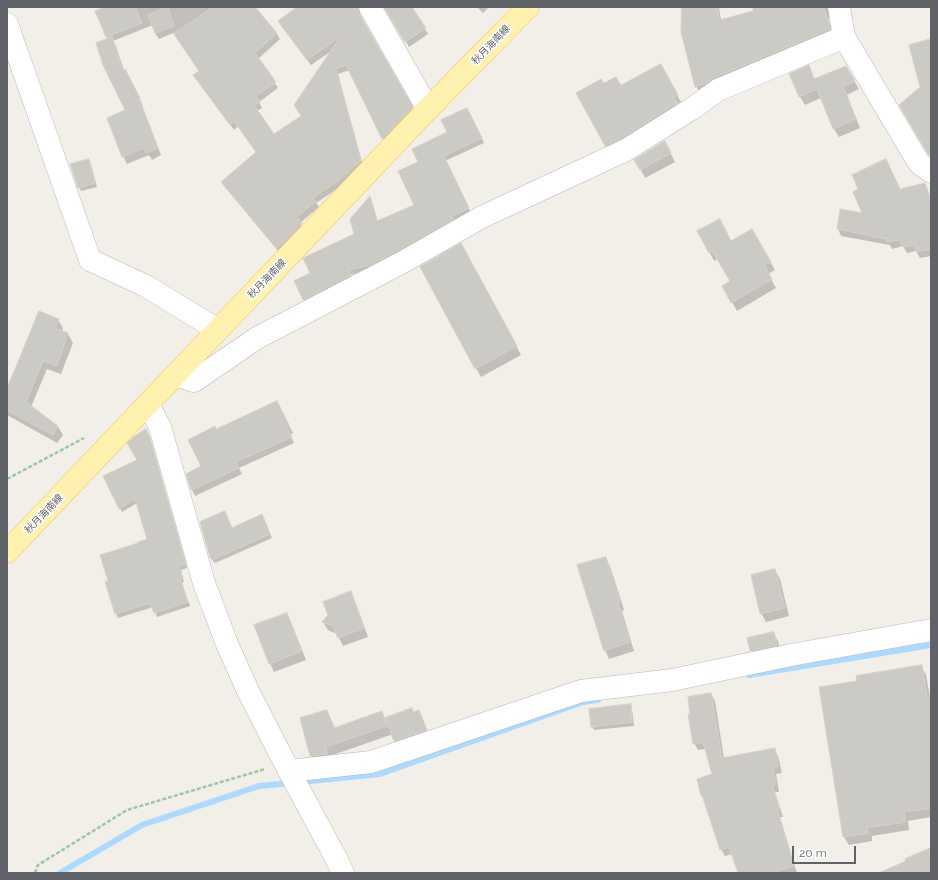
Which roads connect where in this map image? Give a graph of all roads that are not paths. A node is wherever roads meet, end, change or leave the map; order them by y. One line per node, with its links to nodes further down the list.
1 (370, 7): 6 (street)
2 (528, 7): 6 (main road, 秋月海南線)
3 (839, 7): 5 (street)
4 (7, 24): 8 (street)
5 (844, 37): 7 (street); 9 (street)
6 (428, 109): 8 (main road, 秋月海南線)
7 (931, 172)
8 (218, 330): 9 (main road, 秋月海南線)
9 (176, 375): 10 (main road, 秋月海南線)
10 (148, 404): 11 (main road, 秋月海南線); 13 (street)
11 (7, 552)
12 (931, 630): 13 (street)
13 (287, 767): 14 (street)
14 (343, 873)

